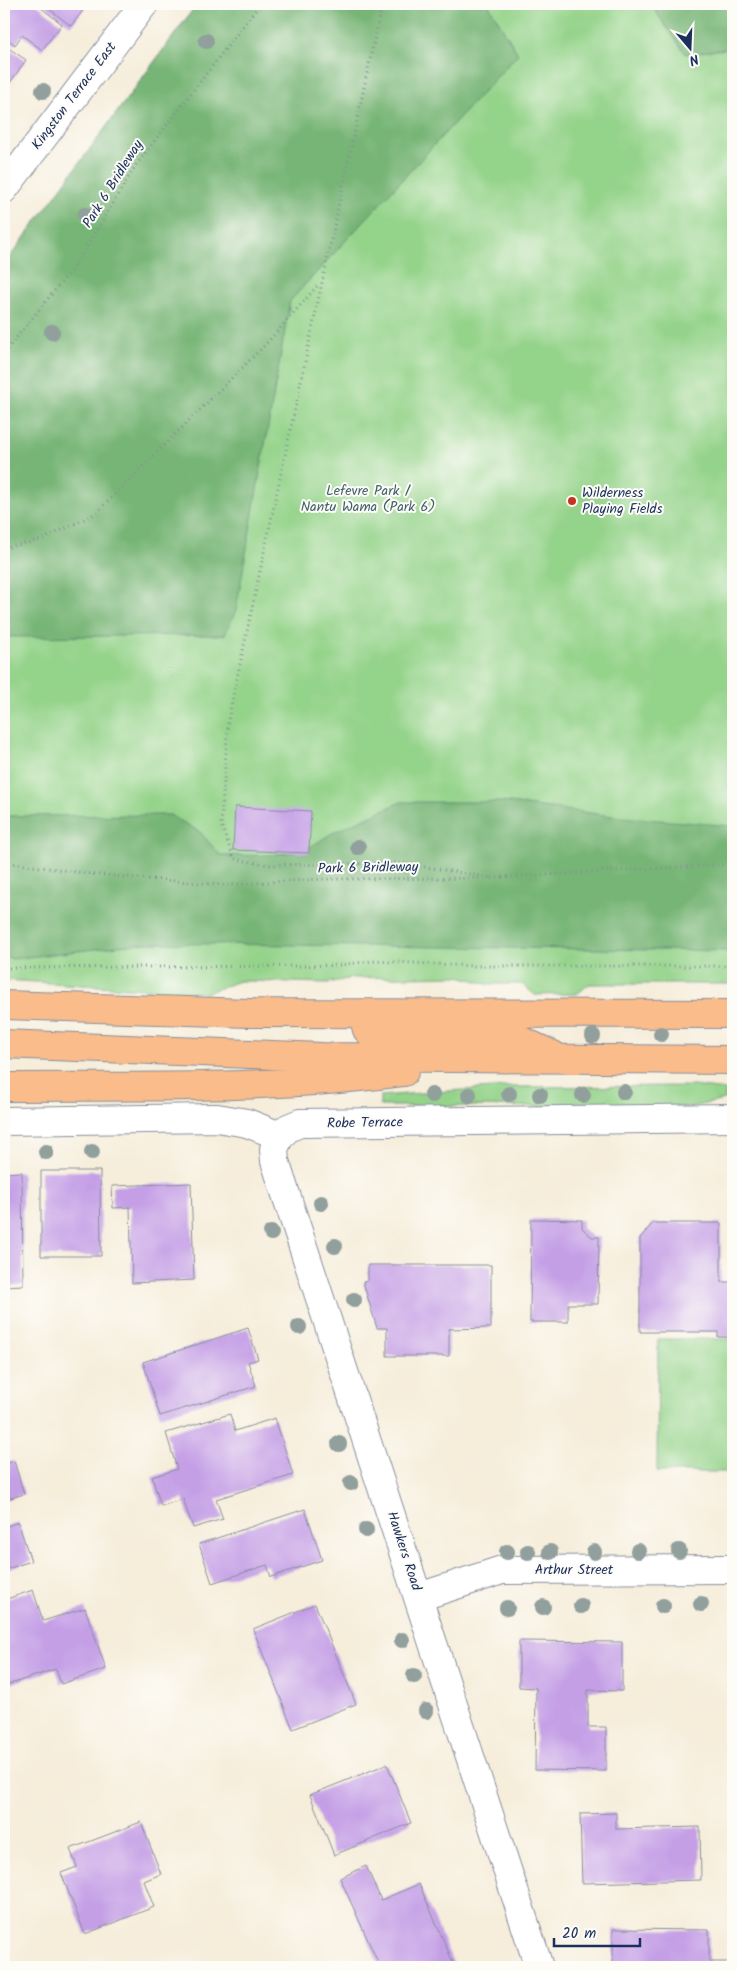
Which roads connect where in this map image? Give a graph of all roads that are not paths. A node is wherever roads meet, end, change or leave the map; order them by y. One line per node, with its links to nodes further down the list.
1 (144, 4): 2 (street, Kingston Terrace East)
2 (4, 189)
3 (4, 1005): 5 (highway)
4 (733, 1014): 5 (highway)
5 (363, 1015): 7 (highway)
6 (4, 1044): 8 (highway)
7 (571, 1059): 8 (highway); 9 (highway)
8 (494, 1060): 10 (highway)
9 (733, 1060)
10 (4, 1087)
11 (733, 1118): 13 (street, Robe Terrace)
12 (4, 1121): 13 (street)
13 (280, 1136): 15 (street, Hawkers Road)
14 (733, 1569): 15 (street, Arthur Street)
15 (419, 1597): 16 (street, Hawkers Road)
16 (539, 1967)

